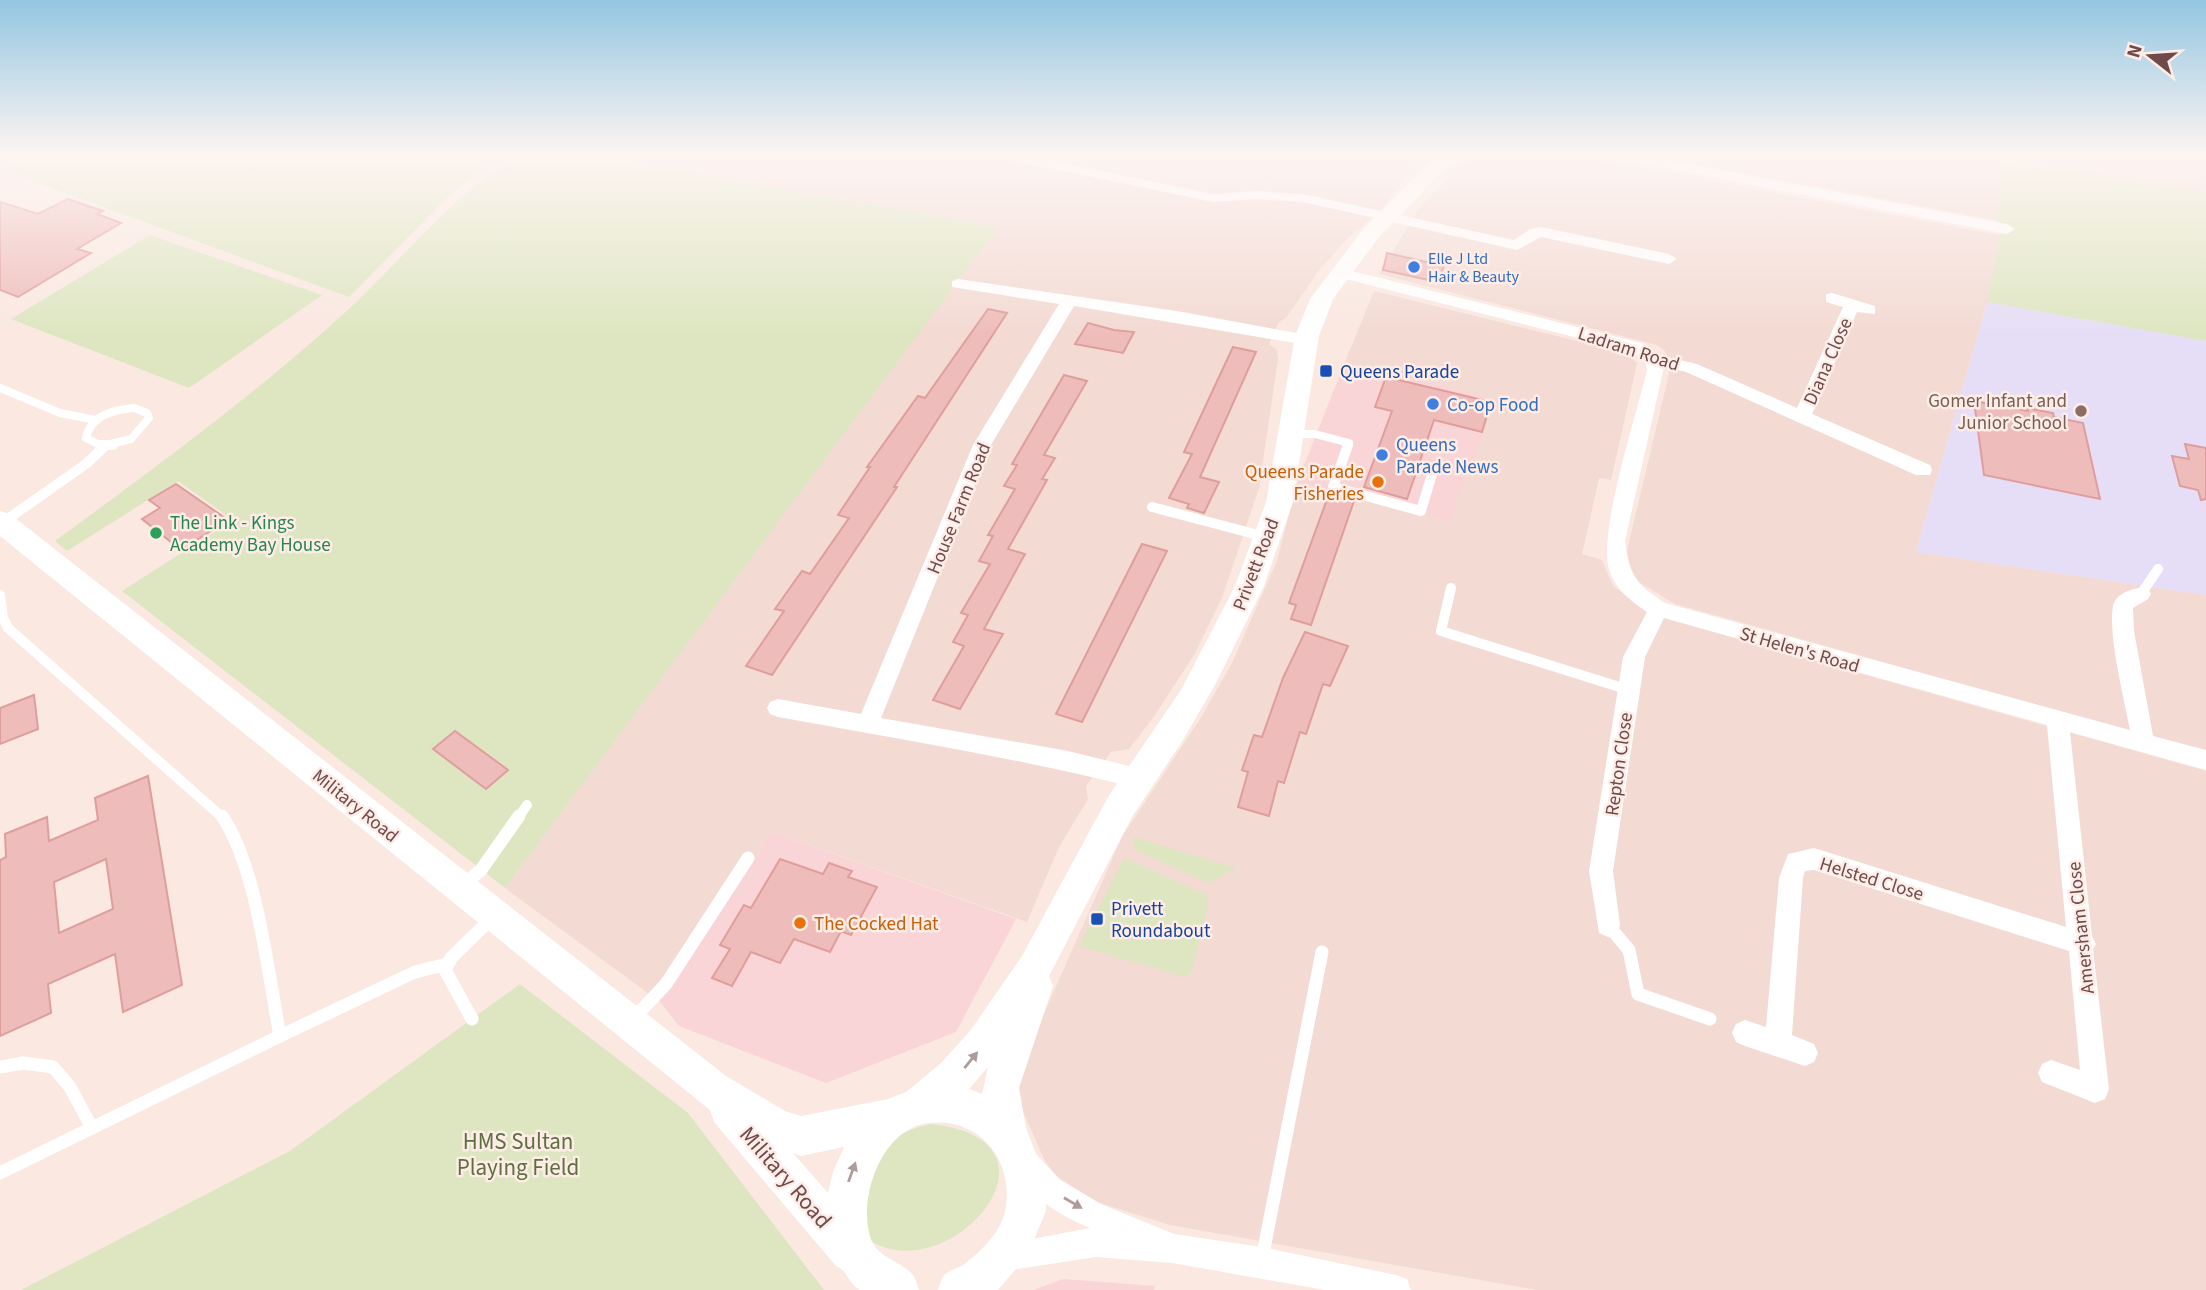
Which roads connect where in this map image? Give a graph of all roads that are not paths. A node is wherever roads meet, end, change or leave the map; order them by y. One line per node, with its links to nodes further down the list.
1 (1384, 215): 3 (street)
2 (1934, 215): 4 (street)
3 (1388, 216): 5 (street); 6 (main road, Privett Road)
4 (2007, 229)
5 (1661, 239)
6 (1339, 273): 10 (main road, Privett Road); 11 (street, Ladram Road)
7 (958, 284): 9 (street)
8 (1832, 298): 13 (street, Diana Close)
9 (1069, 301): 10 (street); 30 (street, House Farm Road)
10 (1307, 340): 15 (main road, Privett Road)
11 (1653, 359): 13 (street, Ladram Road); 26 (street, St Helen's Road)
12 (0, 388): 14 (lane)
13 (1802, 417): 17 (street, Ladram Road)
14 (96, 420): 16 (lane); 16 (lane)
15 (1292, 434): 18 (lane); 21 (main road, Privett Road)
16 (105, 446): 20 (lane)
17 (1923, 470)
18 (1432, 474)
19 (1152, 507): 21 (lane)
20 (1, 522): 36 (main road, Military Road)
21 (1269, 538): 33 (main road, Privett Road)
22 (2158, 569): 24 (lane)
23 (1451, 588): 27 (lane)
24 (2141, 594): 31 (street)
25 (0, 595): 47 (lane)
26 (1659, 609): 27 (street, Repton Close); 29 (street, St Helen's Road)
27 (1629, 690): 38 (street, Repton Close)
28 (778, 708): 30 (street)
29 (2058, 722): 31 (street, St Helen's Road); 40 (street, Amersham Close)
30 (867, 726): 33 (street)
31 (2143, 743): 32 (street, St Helen's Road)
32 (2206, 760)
33 (1137, 778): 39 (main road, Privett Road)
34 (527, 805): 36 (lane)
35 (748, 858): 45 (lane)
36 (460, 888): 37 (main road, Military Road)
37 (493, 917): 42 (lane); 45 (main road, Military Road)
38 (1608, 925): 44 (lane)
39 (1053, 936): 53 (main road, Privett Road, one-way to 39); 55 (main road, Privett Road)
40 (2082, 944): 48 (street, Helsted Close); 51 (street, Amersham Close)
41 (1322, 952): 58 (lane)
42 (447, 964): 43 (lane); 47 (lane)
43 (472, 1019)
44 (1710, 1019)
45 (629, 1024): 52 (main road, Military Road)
46 (1745, 1032): 48 (street)
47 (280, 1036): 54 (lane)
48 (1778, 1044): 49 (street)
49 (1805, 1053)
50 (0, 1068): 54 (lane)
51 (2051, 1073)
52 (712, 1090): 53 (main road, Military Road); 60 (main road, Military Road)
53 (906, 1111): 55 (main road); 60 (main road, one-way to 53)
54 (92, 1128): 56 (lane)
55 (1014, 1145): 57 (street, one-way to 57); 59 (main road)
56 (0, 1173)
57 (1172, 1248): 58 (street); 59 (street)
58 (1261, 1262): 61 (street)
59 (984, 1277)
60 (883, 1282)
61 (1396, 1290)

